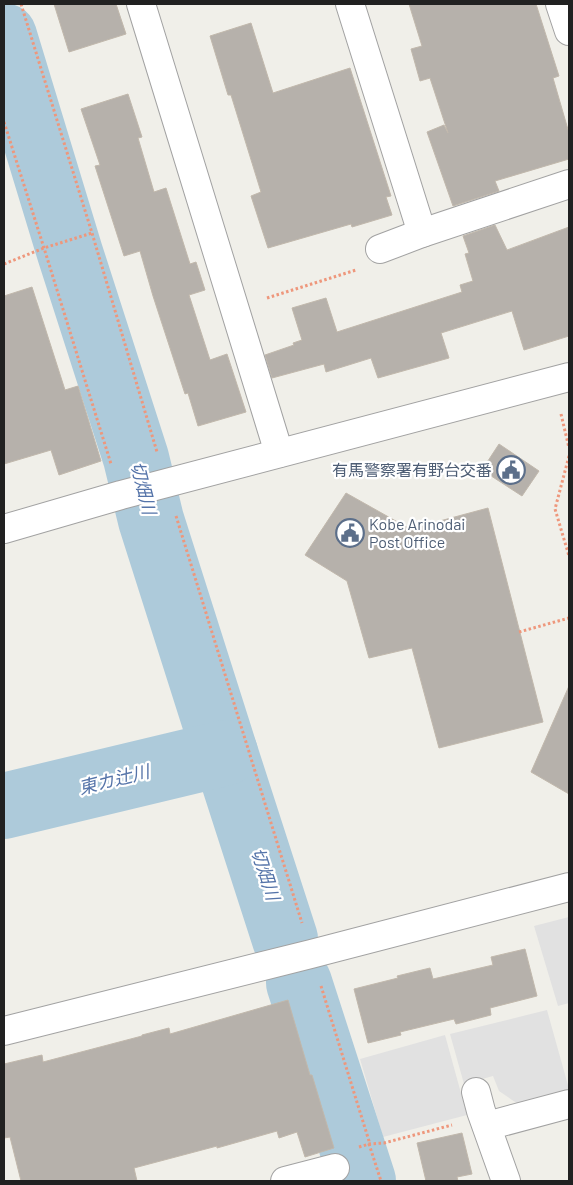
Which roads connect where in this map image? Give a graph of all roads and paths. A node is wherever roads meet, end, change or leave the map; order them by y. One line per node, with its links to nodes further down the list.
1 (21, 4): 8 (path)
2 (141, 4): 13 (street)
3 (350, 4): 9 (street)
4 (560, 4): 5 (street)
5 (569, 31)
6 (4, 122): 10 (path)
7 (569, 184): 9 (street)
8 (92, 233): 10 (path); 17 (path)
9 (422, 233): 11 (street)
10 (44, 248): 12 (path); 17 (path)
11 (383, 248): 13 (path)
12 (4, 264)
13 (236, 308): 15 (street)
14 (569, 377): 15 (street)
15 (279, 453): 17 (street)
16 (569, 456): 19 (path)
17 (145, 489): 18 (street); 23 (path)
18 (4, 529)
19 (569, 556)
20 (569, 618): 21 (path)
21 (519, 632)
22 (569, 886): 23 (street)
23 (311, 954): 24 (street); 27 (path)
24 (4, 1032)
25 (569, 1104): 26 (street)
26 (481, 1110): 27 (path); 32 (street)
27 (368, 1144): 28 (path); 31 (path)
28 (361, 1147)
29 (335, 1168): 30 (street)
30 (285, 1181)
31 (381, 1181)
32 (506, 1181)

